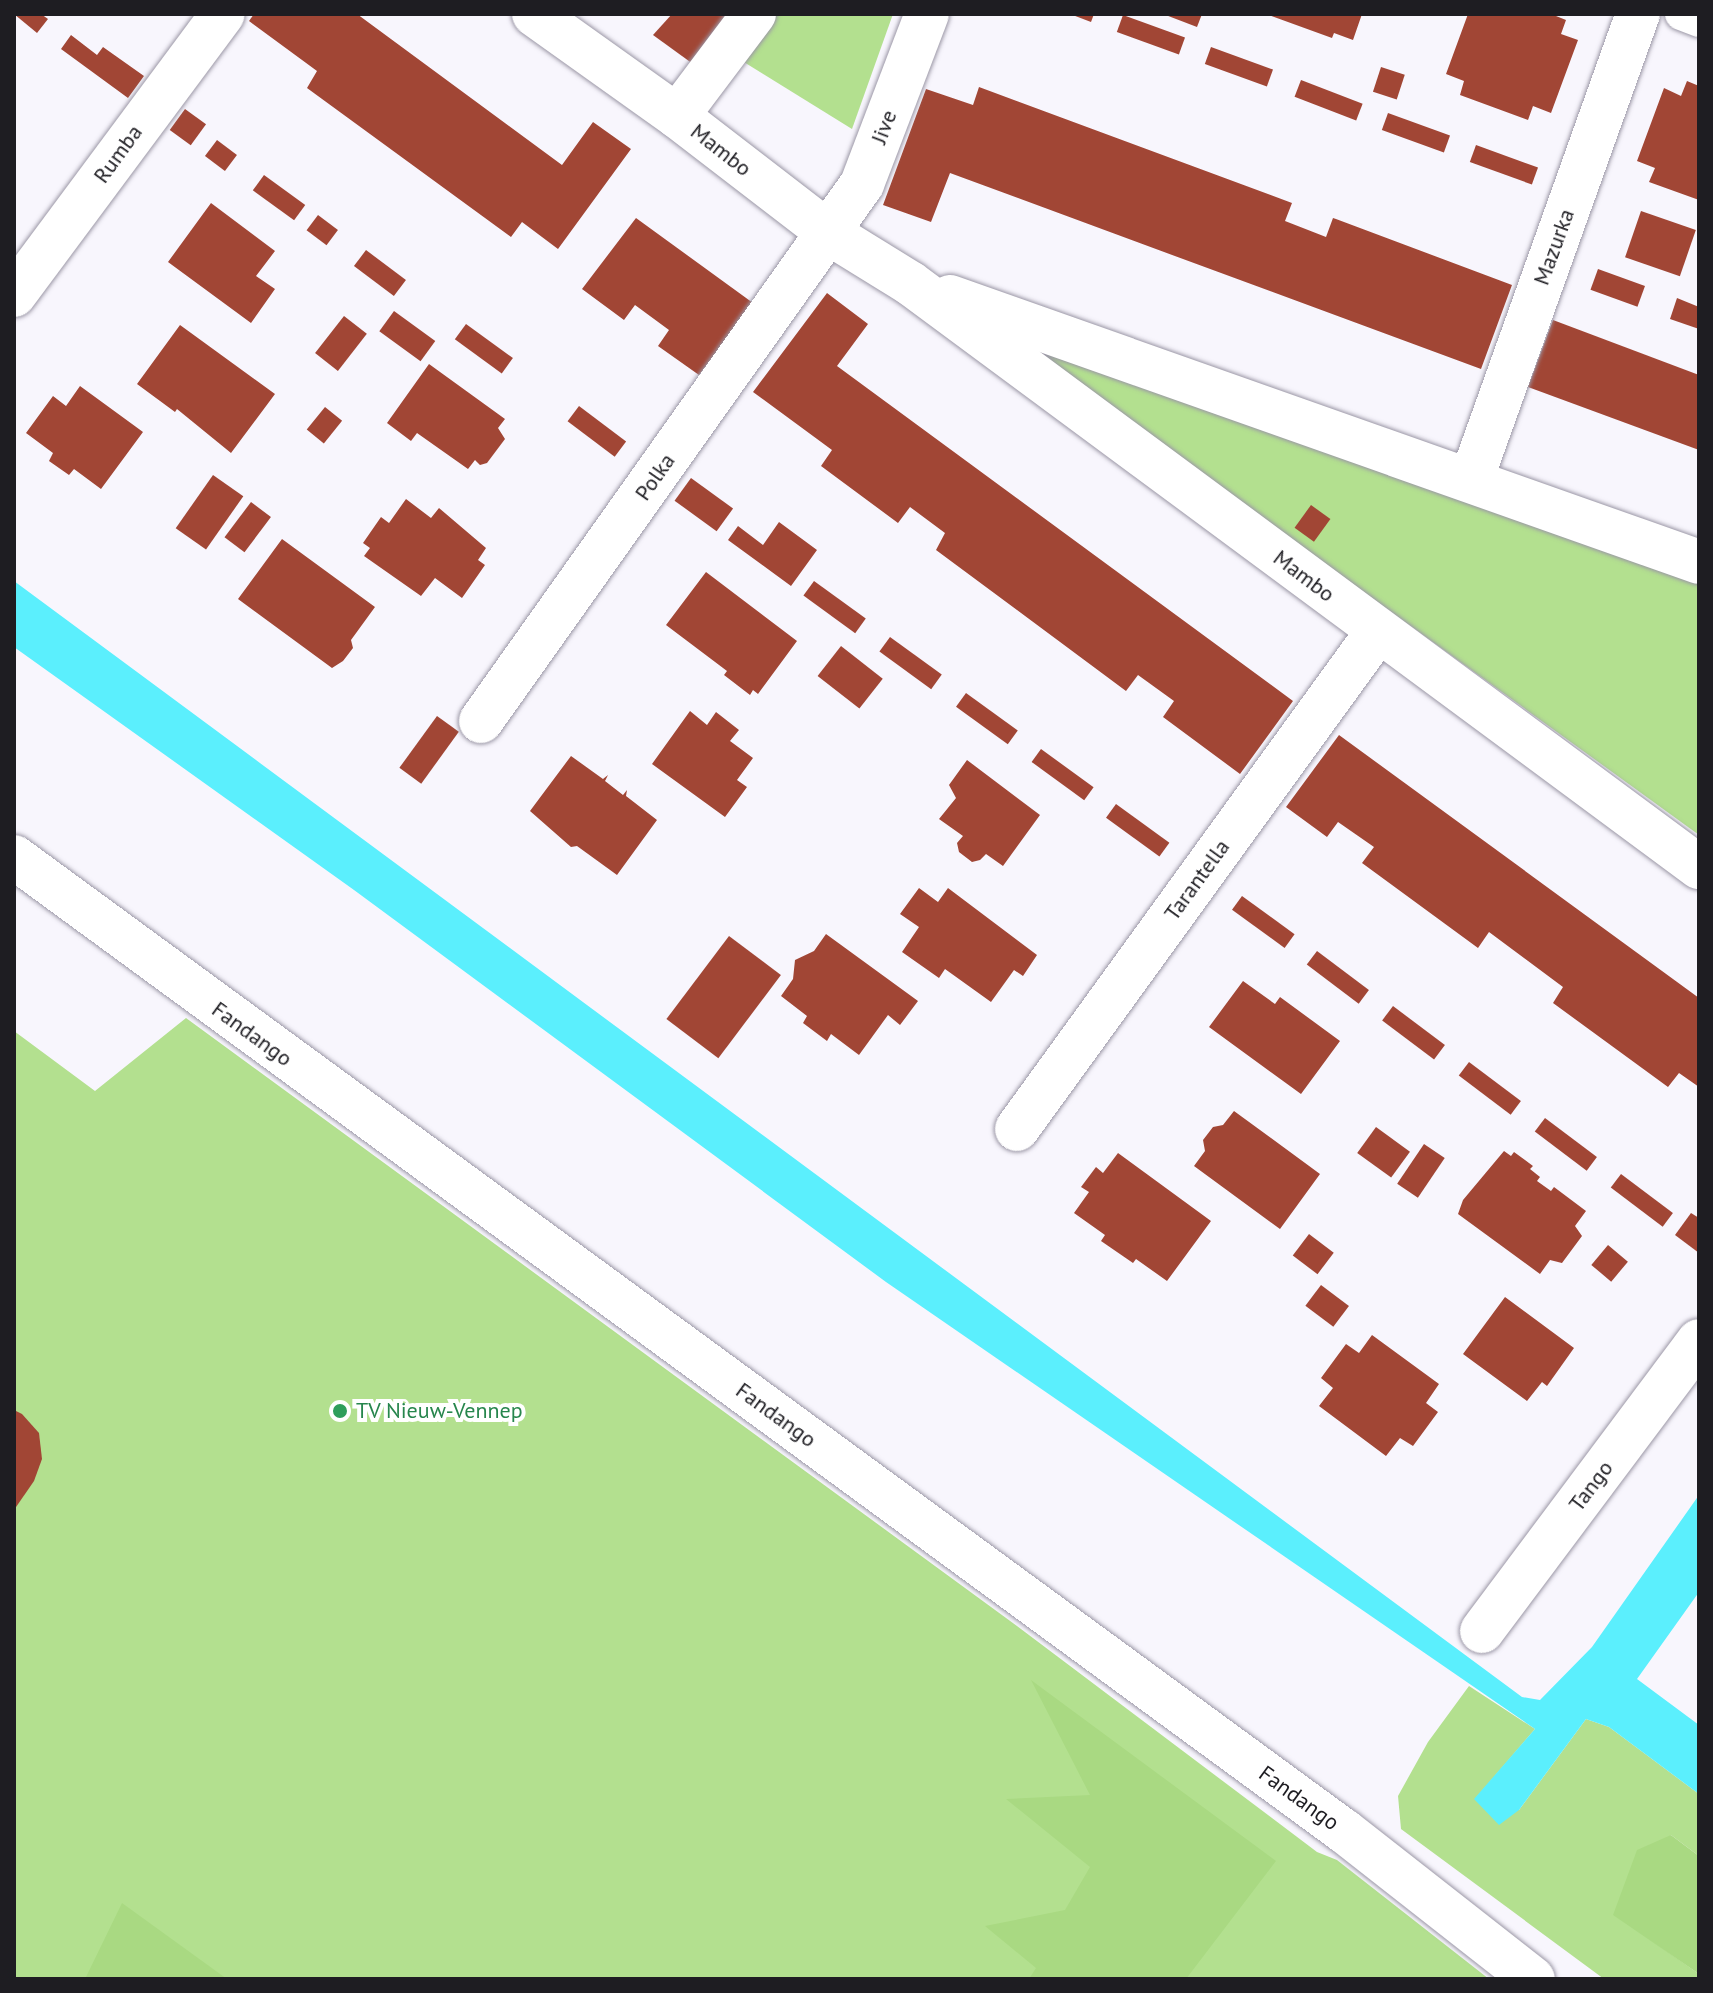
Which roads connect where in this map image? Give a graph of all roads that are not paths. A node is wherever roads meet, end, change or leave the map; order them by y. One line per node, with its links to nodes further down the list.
1 (223, 14): 11 (street, Rumba)
2 (534, 14): 8 (street, Mambo)
3 (754, 14): 8 (street)
4 (927, 14): 9 (street, Jive)
5 (1638, 14): 12 (street, Mazurka)
6 (1681, 14): 7 (lane)
7 (1699, 21)
8 (677, 116): 9 (street, Mambo)
9 (829, 233): 10 (street, Mambo); 15 (street, Polka)
10 (910, 283): 12 (street, Mambo); 14 (street, Mambo)
11 (14, 295)
12 (1471, 480): 13 (street, Mambo)
13 (1699, 562)
14 (1378, 631): 17 (street, Mambo); 18 (street, Tarantella)
15 (481, 721)
16 (14, 857): 21 (street, Fandango)
17 (1699, 867)
18 (1017, 1129)
19 (1699, 1341): 20 (street, Tango)
20 (1482, 1631)
21 (1533, 1979)

